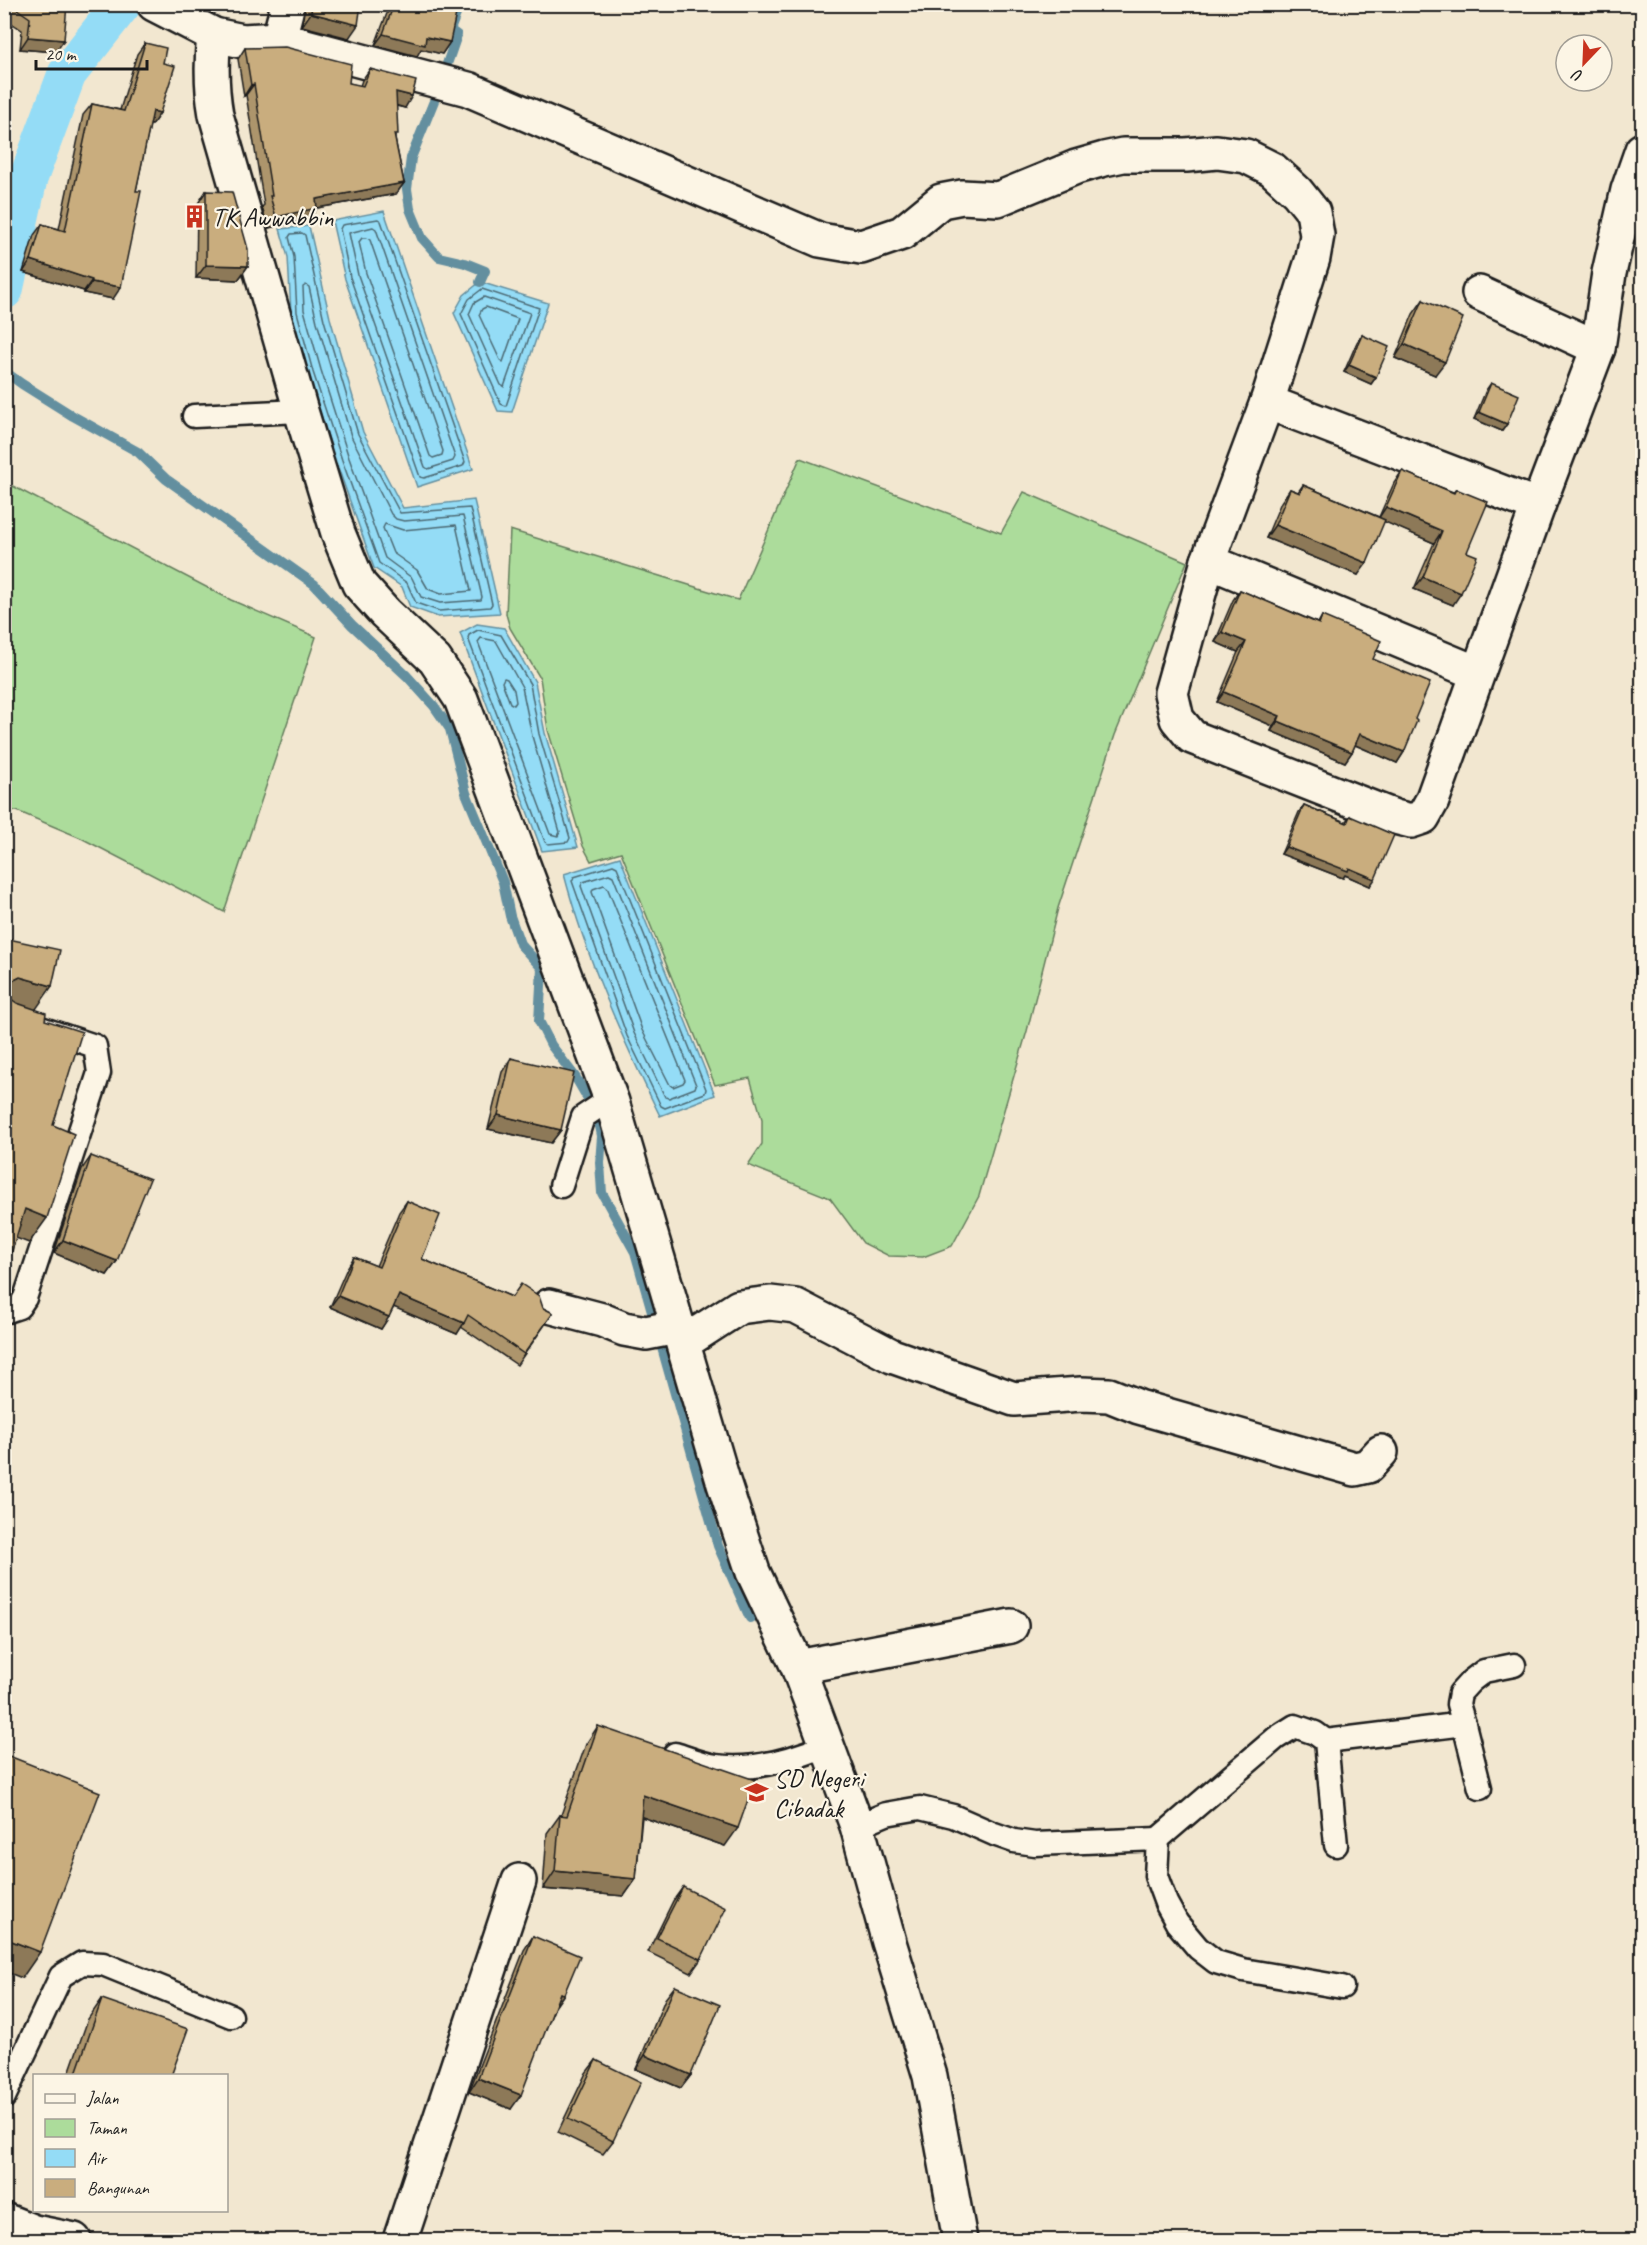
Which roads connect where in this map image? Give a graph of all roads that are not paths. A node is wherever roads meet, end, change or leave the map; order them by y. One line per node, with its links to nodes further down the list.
1 (154, 4): 3 (street)
2 (288, 4): 4 (street)
3 (214, 34): 4 (street); 9 (street)
4 (279, 39): 8 (street)
5 (1642, 150): 7 (street)
6 (1479, 293): 7 (street)
7 (1598, 348): 11 (street)
8 (1267, 402): 11 (street); 12 (street)
9 (301, 411): 10 (lane); 15 (street)
10 (194, 416)
11 (1538, 506): 13 (street)
12 (1208, 561): 13 (street); 13 (street)
13 (1477, 673)
14 (4, 1016): 18 (lane)
15 (598, 1108): 16 (lane); 19 (street)
16 (561, 1186)
17 (549, 1306): 19 (street)
18 (4, 1312)
19 (668, 1333): 20 (street); 23 (street)
20 (1381, 1452)
21 (1011, 1626): 23 (street)
22 (1514, 1665): 24 (lane)
23 (798, 1667): 26 (street)
24 (1464, 1724): 25 (lane); 28 (lane)
25 (1326, 1741): 30 (lane); 31 (lane)
26 (827, 1745): 27 (lane); 29 (street)
27 (650, 1747)
28 (1480, 1788)
29 (857, 1826): 30 (lane); 39 (street)
30 (1158, 1839): 33 (lane)
31 (1336, 1845)
32 (519, 1881): 38 (street)
33 (1342, 1987)
34 (231, 2016): 35 (lane)
35 (4, 2097)
36 (4, 2220): 37 (street)
37 (74, 2241)
38 (400, 2241)
39 (960, 2241)

